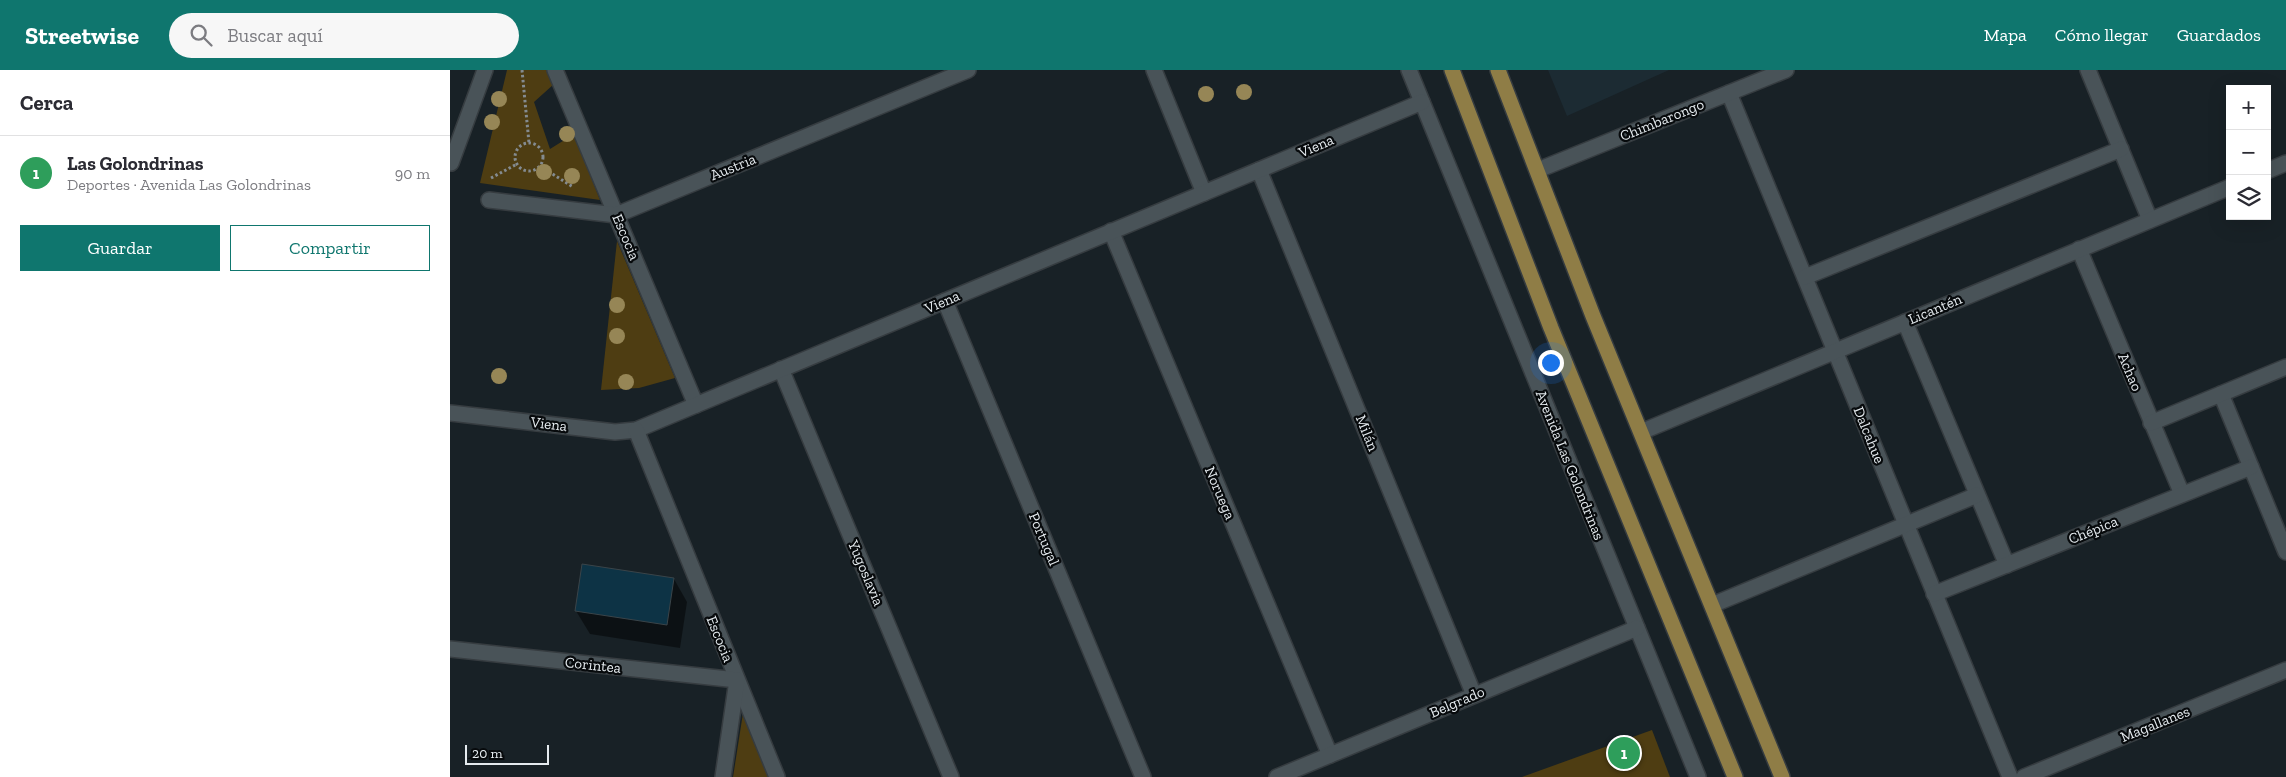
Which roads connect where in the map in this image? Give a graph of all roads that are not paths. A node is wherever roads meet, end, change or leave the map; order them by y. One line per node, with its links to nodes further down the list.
1 (485, 70): 14 (street)
2 (555, 70): 23 (street, Escocia)
3 (968, 70): 23 (street, Austria)
4 (1154, 70): 21 (street)
5 (1408, 70): 11 (street, Avenida Las Golondrinas)
6 (1452, 70): 59 (main road)
7 (1498, 70): 19 (main road)
8 (1786, 70): 10 (street, Chimbarongo)
9 (2088, 70): 12 (street)
10 (1729, 93): 19 (street, Chimbarongo); 27 (street, Dalcahue)
11 (1422, 102): 18 (street, Viena); 47 (street, Avenida Las Golondrinas)
12 (2121, 149): 24 (street); 27 (street)
13 (450, 152): 14 (street)
14 (451, 163): 16 (street)
15 (2286, 163): 17 (street)
16 (450, 169)
17 (2271, 169)
18 (1259, 170): 21 (street, Viena); 51 (street, Milán)
19 (1538, 170): 38 (main road)
20 (2226, 188): 24 (street, Licantén)
21 (1204, 192): 25 (street, Viena)
22 (489, 200): 23 (street, Austria)
23 (616, 215): 34 (street, Escocia)
24 (2150, 220): 26 (street, Licantén)
25 (1111, 231): 28 (street, Viena); 52 (street, Noruega)
26 (2079, 249): 29 (street, Licantén); 36 (street, Achao)
27 (1805, 278): 30 (street, Dalcahue)
28 (945, 301): 32 (street, Viena); 56 (street, Portugal)
29 (1905, 322): 30 (street, Licantén); 41 (street)
30 (1835, 351): 38 (street, Licantén); 42 (street, Dalcahue)
31 (2286, 367): 33 (street)
32 (781, 369): 34 (street, Viena); 55 (street, Yugoslavia)
33 (2222, 394): 36 (street); 39 (street)
34 (696, 405): 37 (street, Viena)
35 (450, 413): 37 (street, Viena)
36 (2152, 423): 40 (street, Achao)
37 (636, 430): 50 (street, Escocia)
38 (1641, 432): 46 (main road)
39 (2251, 467): 40 (street, Chépica); 43 (street)
40 (2182, 494): 44 (street, Chépica)
41 (1978, 495): 42 (street); 44 (street)
42 (1906, 524): 45 (street, Dalcahue); 46 (street)
43 (2286, 552)
44 (2007, 565): 45 (street, Chépica)
45 (1934, 594): 61 (street, Dalcahue)
46 (1712, 605): 60 (main road)
47 (1637, 628): 51 (street, Belgrado); 58 (street, Avenida Las Golondrinas)
48 (450, 649): 50 (street, Corintea)
49 (2286, 670): 62 (street, Magallanes)
50 (736, 680): 53 (street, Escocia); 54 (street, Escocia)
51 (1474, 695): 52 (street, Belgrado)
52 (1330, 755): 57 (street, Belgrado)
53 (722, 777)
54 (777, 777)
55 (951, 777)
56 (1143, 777)
57 (1277, 777)
58 (1698, 777)
59 (1735, 777)
60 (1782, 777)
61 (2010, 777)
62 (2024, 777)

